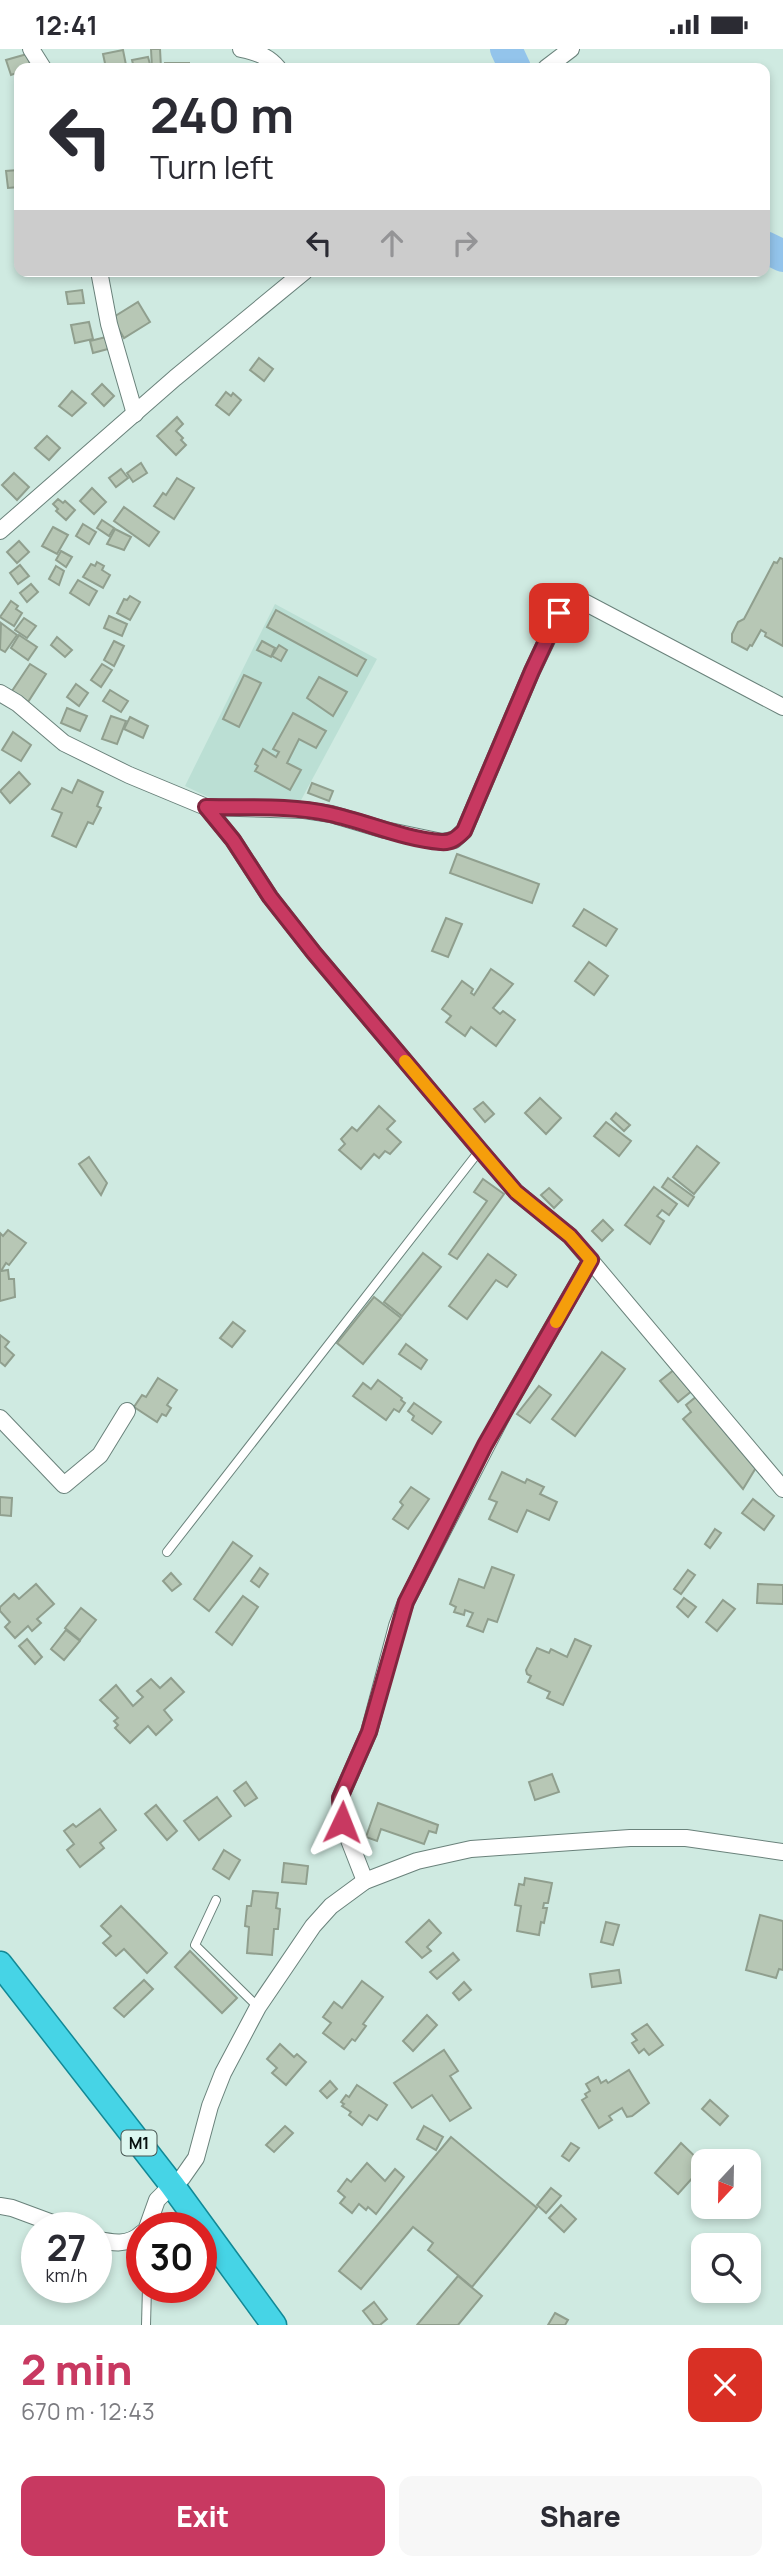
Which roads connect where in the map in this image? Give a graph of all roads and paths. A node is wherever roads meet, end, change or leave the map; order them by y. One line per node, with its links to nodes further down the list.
1 (241, 49): 3 (street)
2 (571, 49): 4 (street)
3 (274, 63)
4 (553, 63)
5 (100, 277): 7 (street)
6 (298, 277): 7 (street)
7 (135, 414): 8 (street)
8 (0, 531)
9 (0, 693): 11 (street)
10 (783, 708): 11 (street)
11 (206, 807): 12 (street)
12 (480, 1150): 13 (street); 17 (lane)
13 (591, 1260): 16 (street); 19 (street)
14 (127, 1411): 15 (street)
15 (0, 1418)
16 (783, 1489)
17 (167, 1552)
18 (783, 1852): 19 (street)
19 (365, 1881): 22 (street)
20 (216, 1901): 22 (lane)
21 (0, 1964): 23 (highway, M1)
22 (258, 2007): 23 (street)
23 (172, 2185): 26 (street); 29 (highway, M1)
24 (0, 2206): 25 (street)
25 (25, 2212)
26 (153, 2212)
27 (147, 2303): 28 (lane)
28 (146, 2325)
29 (274, 2325)

